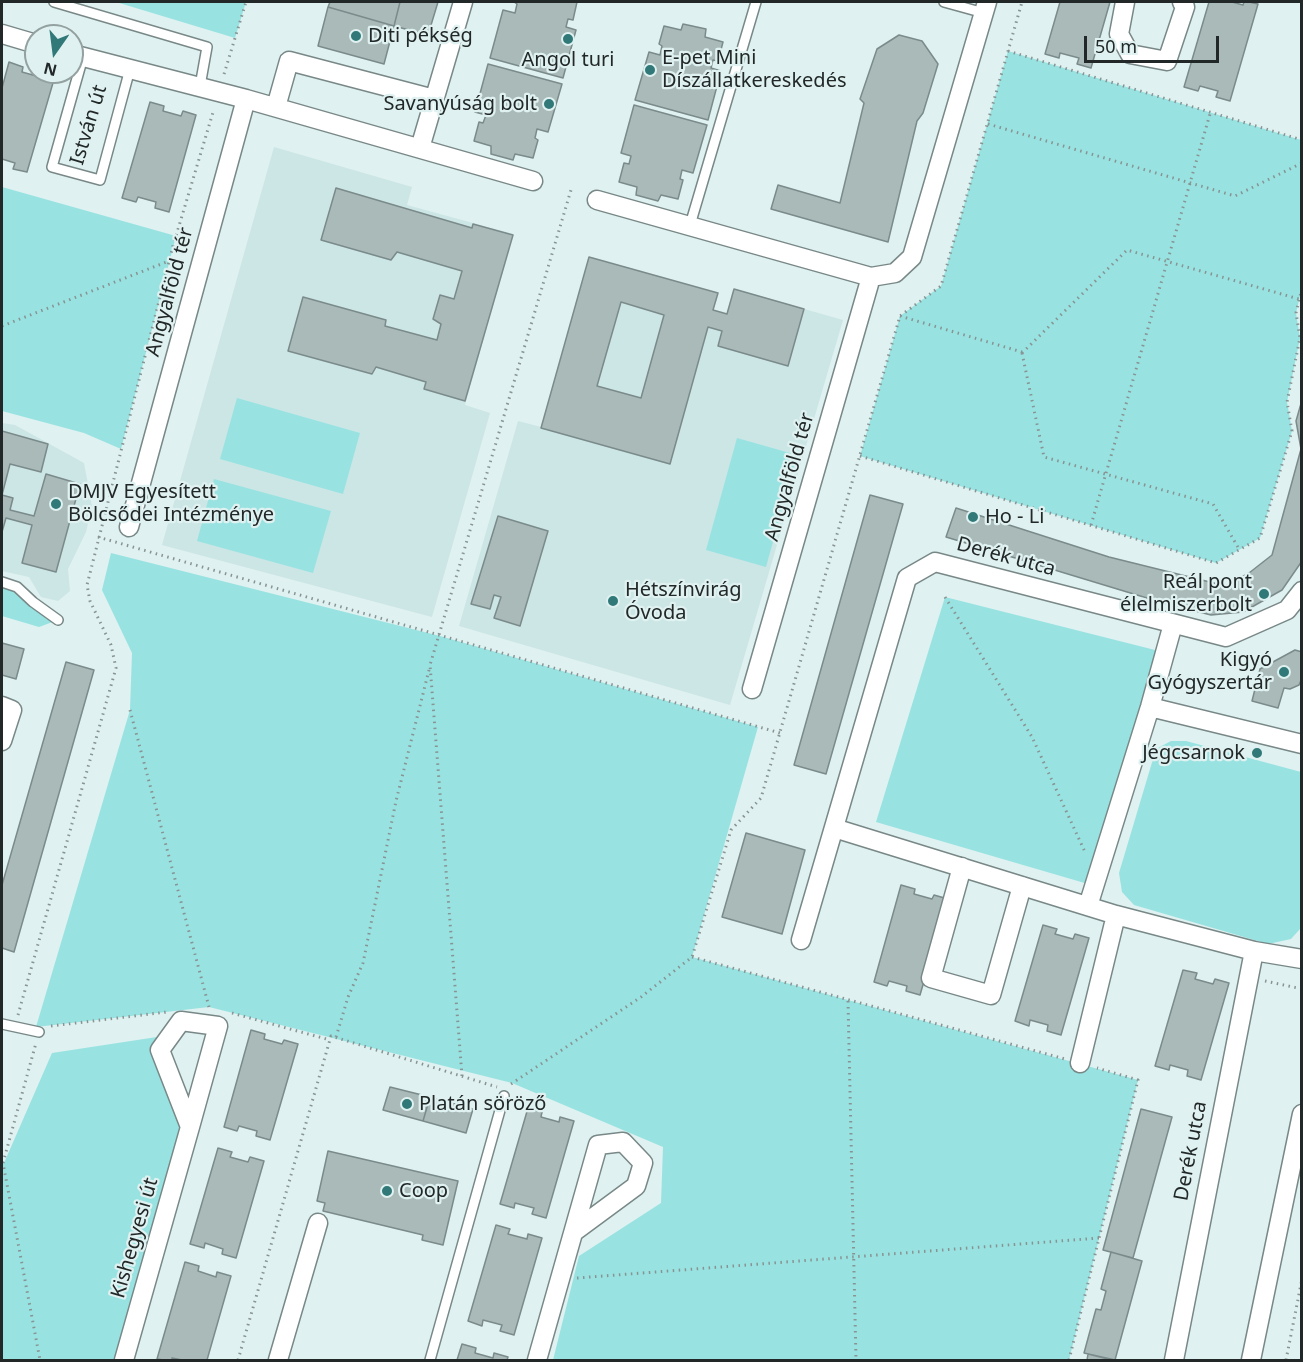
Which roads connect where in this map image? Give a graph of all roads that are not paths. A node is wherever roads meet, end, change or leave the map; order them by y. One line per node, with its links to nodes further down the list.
1 (54, 2): 13 (lane)
2 (463, 2): 15 (street)
3 (756, 2): 20 (lane)
4 (944, 2): 7 (lane)
5 (1125, 2): 6 (street)
6 (1182, 2)
7 (986, 7): 21 (street)
8 (2, 34): 9 (street)
9 (24, 40)
10 (84, 58): 11 (street, István út)
11 (130, 69): 12 (lane, István út); 13 (street, István út)
12 (71, 84)
13 (200, 87): 14 (street, István út)
14 (246, 99): 16 (street); 22 (street, Angyalföld tér)
15 (434, 99): 16 (street); 17 (street)
16 (276, 107): 17 (street)
17 (420, 148): 18 (street)
18 (533, 181)
19 (597, 200): 20 (street)
20 (690, 225): 21 (street)
21 (871, 277): 27 (street, Angyalföld tér)
22 (129, 527)
23 (2, 582): 25 (lane)
24 (1302, 591): 26 (street, Derék utca)
25 (58, 620)
26 (1173, 624): 29 (street); 32 (street, Derék utca)
27 (752, 689)
28 (2, 706): 30 (street)
29 (1150, 707): 31 (street); 35 (street)
30 (2, 741)
31 (1302, 744)
32 (834, 828): 33 (street); 37 (street, Derék utca)
33 (962, 867): 34 (street); 34 (street)
34 (1022, 886): 35 (street)
35 (1088, 906): 36 (street)
36 (1116, 915): 38 (street); 42 (street)
37 (801, 939)
38 (1254, 951): 39 (street); 52 (street, Derék utca)
39 (1302, 959)
40 (2, 1024): 41 (lane)
41 (38, 1030)
42 (1080, 1063)
43 (504, 1096): 50 (lane)
44 (1302, 1114): 53 (street)
45 (190, 1127): 45 (street, Kishegyesi út); 48 (street, Kishegyesi út)
46 (318, 1223): 49 (street)
47 (575, 1231): 47 (street); 51 (street)
48 (124, 1360)
49 (278, 1360)
50 (430, 1360)
51 (537, 1360)
52 (1174, 1360)
53 (1251, 1360)

